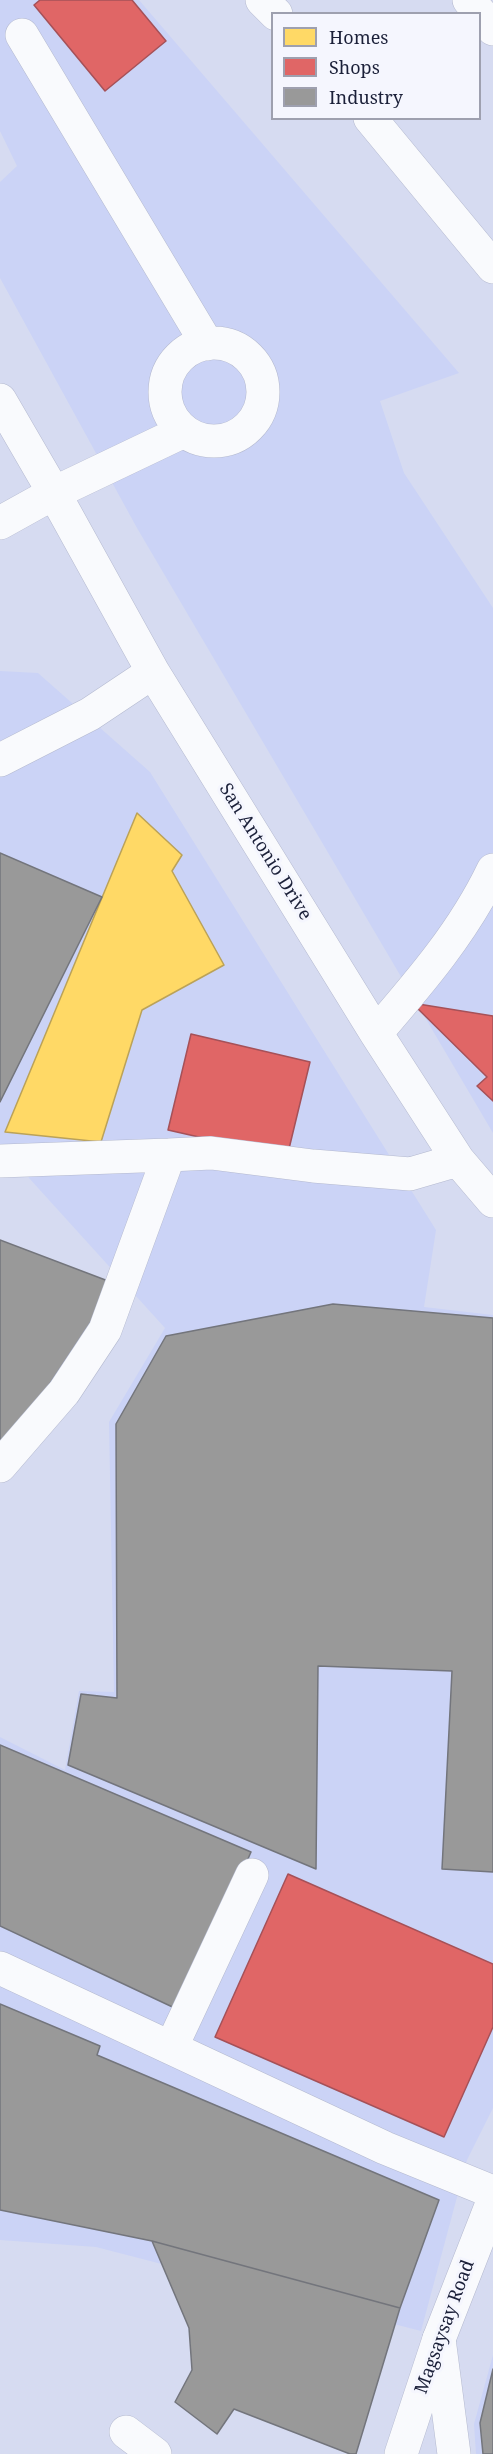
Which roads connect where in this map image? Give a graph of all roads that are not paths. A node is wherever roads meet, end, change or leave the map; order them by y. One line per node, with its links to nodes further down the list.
1 (262, 0): 4 (main road)
2 (273, 0): 5 (main road)
3 (469, 0): 6 (main road)
4 (274, 12)
5 (282, 12)
6 (479, 12)
7 (481, 14): 8 (main road)
8 (493, 29)
9 (22, 35): 12 (main road)
10 (372, 120): 11 (main road)
11 (493, 267)
12 (207, 344): 15 (main road); 15 (main road)
13 (0, 382): 14 (main road, San Antonio Drive)
14 (9, 412): 16 (main road, San Antonio Drive)
15 (184, 431): 16 (main road)
16 (54, 493): 17 (main road); 18 (main road, San Antonio Drive)
17 (0, 523)
18 (153, 672): 19 (main road); 21 (main road, San Antonio Drive)
19 (0, 760)
20 (493, 870): 21 (main road)
21 (376, 1033): 23 (main road, San Antonio Drive)
22 (169, 1155): 23 (main road); 24 (main road); 26 (main road)
23 (458, 1160): 25 (main road, San Antonio Drive)
24 (0, 1161)
25 (493, 1201)
26 (0, 1466)
27 (252, 1875): 29 (main road)
28 (0, 1968): 29 (main road)
29 (171, 2048): 30 (main road)
30 (493, 2192)
31 (493, 2201): 32 (main road, Magsaysay Road)
32 (439, 2338): 35 (main road, Magsaysay Road); 36 (main road)
33 (126, 2432): 34 (main road)
34 (155, 2454)
35 (401, 2454)
36 (454, 2454)

